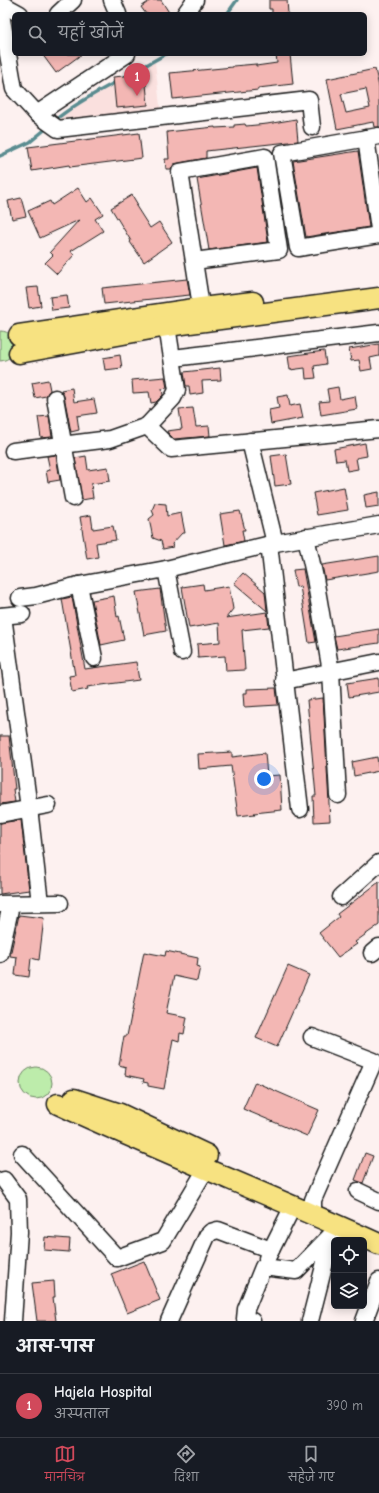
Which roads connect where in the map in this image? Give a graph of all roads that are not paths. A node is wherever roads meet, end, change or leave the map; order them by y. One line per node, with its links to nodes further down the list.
1 (73, 0): 7 (street)
2 (112, 0): 8 (street)
3 (195, 0): 9 (street)
4 (0, 3): 6 (street)
5 (0, 8): 11 (street)
6 (16, 12)
7 (60, 12)
8 (117, 12)
9 (186, 12)
10 (124, 56): 11 (street)
11 (37, 114): 12 (street)
12 (312, 127)
13 (372, 137): 14 (street); 15 (street)
14 (379, 229)
15 (379, 235)
16 (194, 261): 16 (street); 19 (street)
17 (379, 287): 19 (main road)
18 (379, 298): 19 (main road)
19 (202, 315): 20 (main road); 20 (main road)
20 (167, 326): 22 (street)
21 (379, 333): 22 (street)
22 (173, 358): 24 (street)
23 (55, 398): 27 (street)
24 (147, 426): 26 (street); 27 (street)
25 (379, 429): 26 (street)
26 (250, 441): 32 (street)
27 (64, 444): 28 (street); 29 (street)
28 (13, 451)
29 (73, 498)
30 (379, 525): 31 (street)
31 (306, 537): 32 (street); 39 (street)
32 (272, 544): 33 (street); 40 (street)
33 (166, 569): 34 (street); 36 (street)
34 (79, 585): 35 (street); 37 (street)
35 (2, 616): 43 (street)
36 (182, 652)
37 (94, 658)
38 (379, 662): 39 (street)
39 (331, 672): 40 (street); 41 (street)
40 (284, 681): 44 (street)
41 (338, 795)
42 (48, 805): 43 (street)
43 (30, 808): 45 (street); 48 (street)
44 (300, 809)
45 (0, 814)
46 (379, 863): 47 (street)
47 (341, 897)
48 (40, 903): 49 (street); 50 (street)
49 (60, 903)
50 (5, 904): 51 (street)
51 (0, 954)
52 (312, 1037): 59 (street)
53 (22, 1154): 54 (street)
54 (206, 1169): 58 (main road); 59 (main road)
55 (4, 1180): 70 (street)
56 (358, 1190): 57 (street)
57 (379, 1201)
58 (293, 1206): 59 (main road); 65 (street)
59 (313, 1207): 60 (main road); 63 (main road)
60 (379, 1229)
61 (333, 1233): 62 (street); 67 (street); 72 (street)
62 (342, 1237)
63 (379, 1244)
64 (367, 1247): 66 (street)
65 (271, 1250): 67 (street); 71 (street)
66 (379, 1252)
67 (263, 1267): 69 (street)
68 (379, 1282): 73 (street)
69 (247, 1320)
70 (13, 1321)
71 (169, 1321)
72 (310, 1321)
73 (364, 1321)

